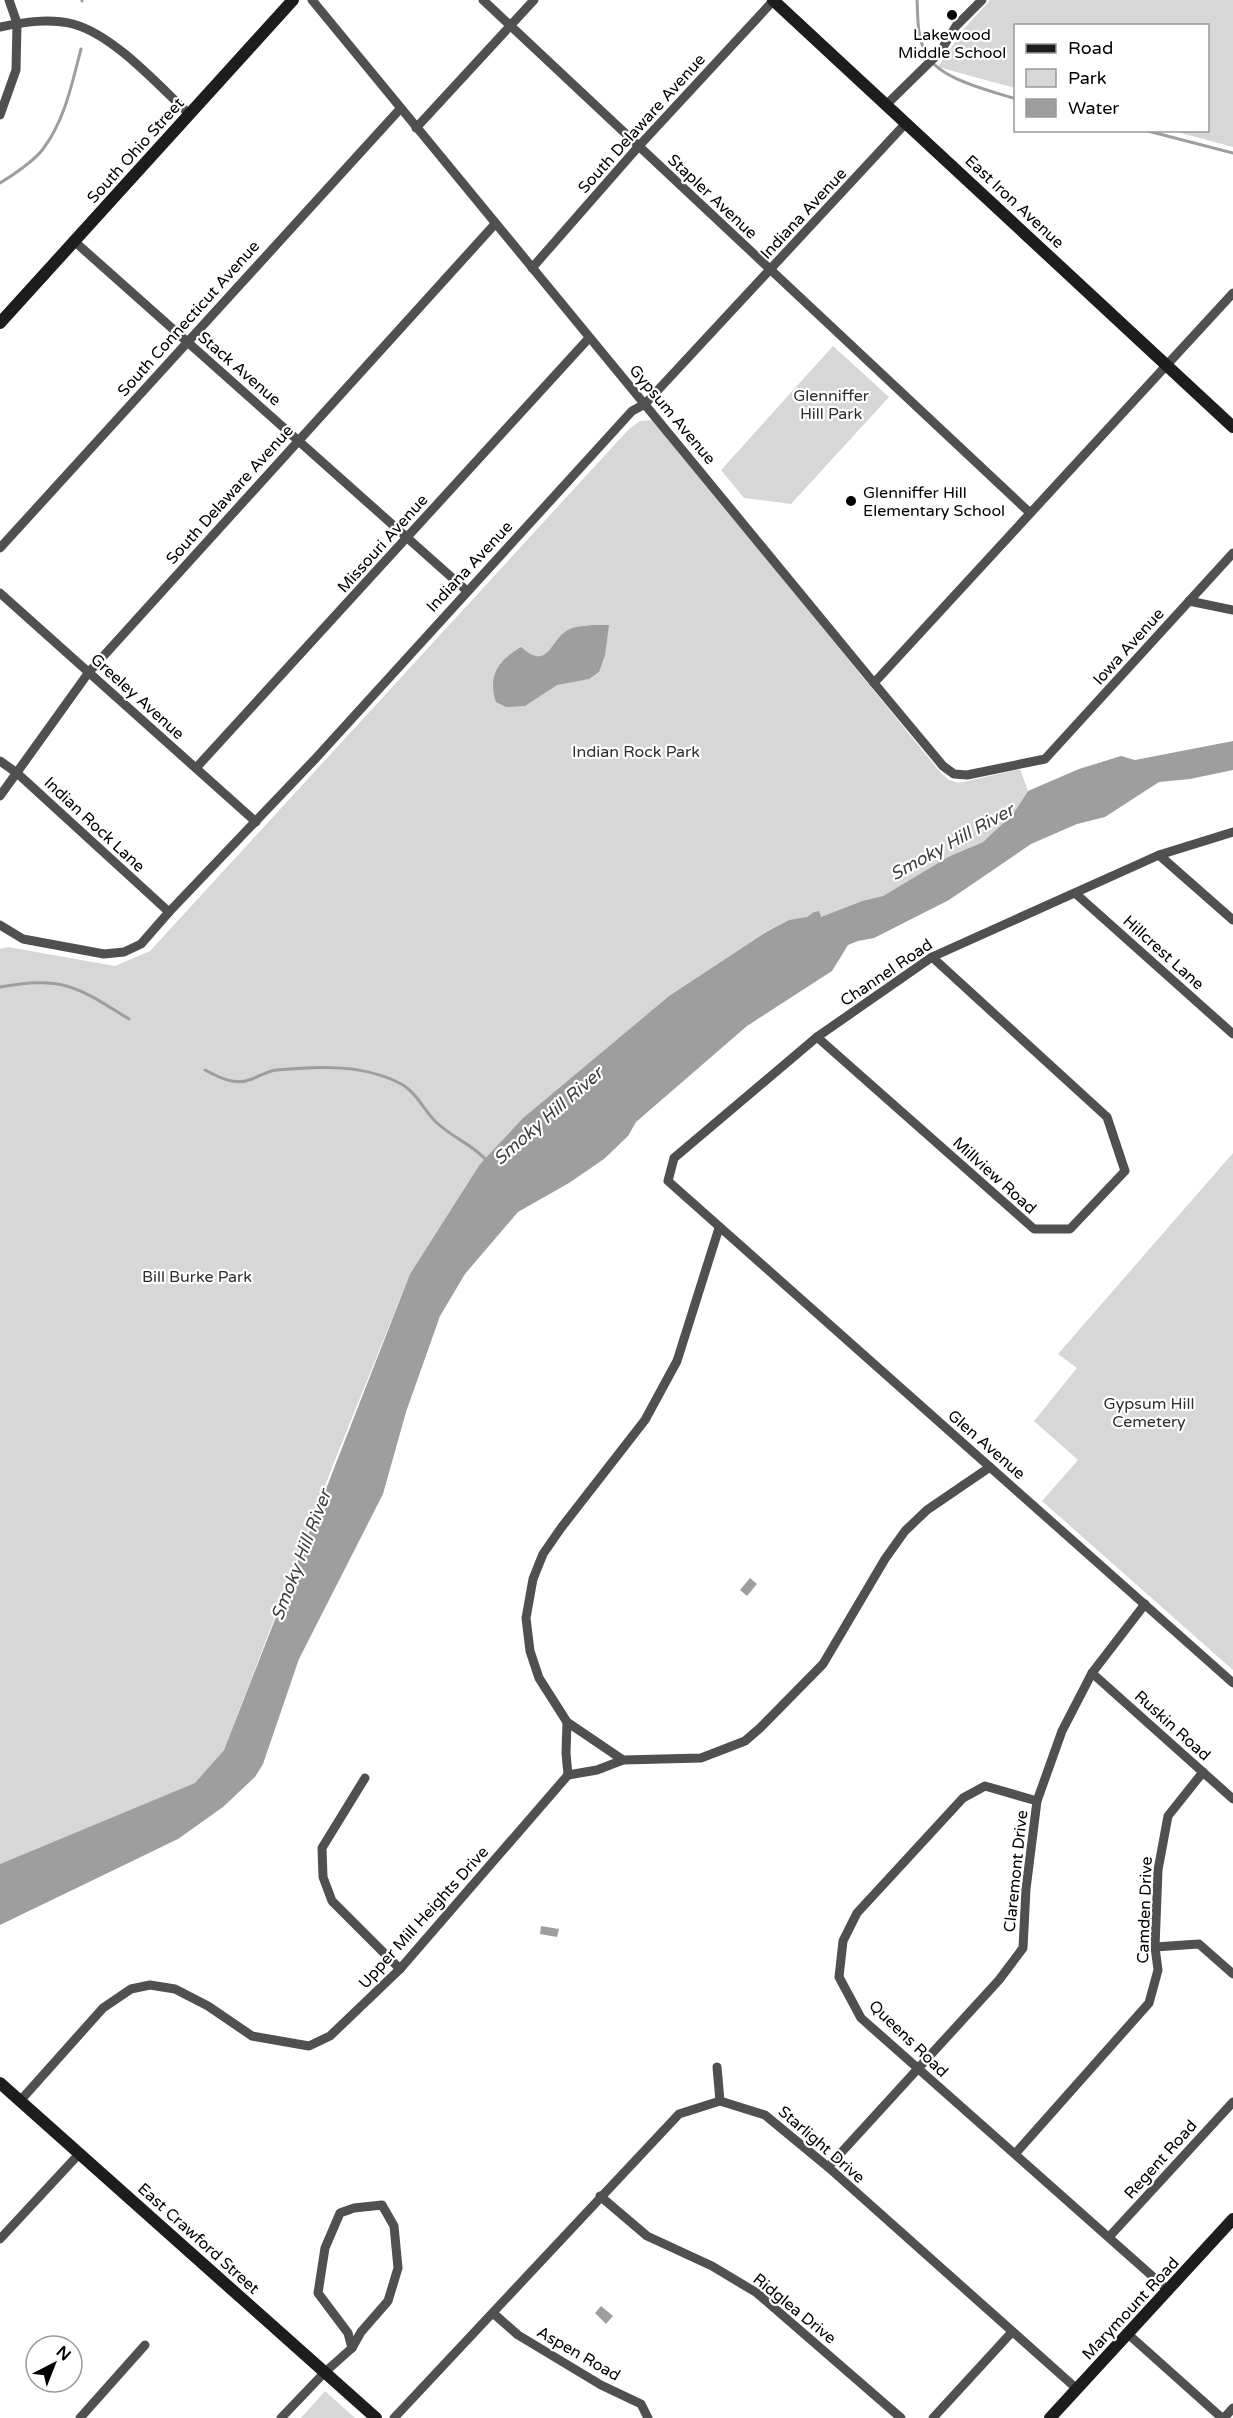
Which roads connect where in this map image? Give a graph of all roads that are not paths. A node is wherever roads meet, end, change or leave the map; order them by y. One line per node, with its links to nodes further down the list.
1 (9, 0): 8 (street)
2 (293, 0): 13 (street, South Ohio Street)
3 (312, 0): 12 (street, Gypsum Avenue)
4 (483, 0): 9 (street, Stapler Avenue)
5 (534, 0): 9 (street)
6 (774, 0): 11 (street, East Iron Avenue); 17 (street, South Delaware Avenue)
7 (982, 0): 11 (street)
8 (17, 23): 10 (street); 13 (street); 14 (street)
9 (510, 26): 16 (street); 17 (street, Stapler Avenue)
10 (0, 27)
11 (886, 105): 15 (street, East Iron Avenue)
12 (400, 109): 16 (street, Gypsum Avenue); 25 (street, South Connecticut Avenue)
13 (189, 114): 19 (street, South Ohio Street)
14 (0, 115)
15 (906, 123): 21 (street, Indiana Avenue); 26 (street, East Iron Avenue)
16 (416, 128): 18 (street, Gypsum Avenue)
17 (638, 147): 20 (street, South Delaware Avenue); 21 (street, Stapler Avenue)
18 (495, 224): 20 (street, Gypsum Avenue); 29 (street, South Delaware Avenue)
19 (74, 241): 23 (street, South Ohio Street); 25 (street, Stack Avenue)
20 (532, 268): 24 (street, Gypsum Avenue)
21 (771, 270): 27 (street, Indiana Avenue); 30 (street, Stapler Avenue)
22 (1233, 293): 26 (street)
23 (0, 323)
24 (590, 338): 27 (street, Gypsum Avenue); 31 (street, Missouri Avenue)
25 (187, 341): 29 (street, Stack Avenue); 32 (street, South Connecticut Avenue)
26 (1167, 365): 28 (street, East Iron Avenue); 30 (street)
27 (645, 404): 34 (street, Indiana Avenue); 39 (street, Gypsum Avenue)
28 (1233, 427)
29 (299, 440): 31 (street, Stack Avenue); 38 (street, South Delaware Avenue)
30 (1029, 512): 39 (street)
31 (407, 537): 34 (street, Stack Avenue); 42 (street, Missouri Avenue)
32 (0, 548)
33 (1233, 553): 36 (street, Iowa Avenue)
34 (467, 591): 45 (street, Indiana Avenue)
35 (0, 593): 38 (street, Greeley Avenue)
36 (1189, 602): 37 (street); 40 (street, Iowa Avenue)
37 (1233, 610)
38 (89, 672): 42 (street, Greeley Avenue); 43 (street, South Delaware Avenue)
39 (874, 683): 40 (street, Gypsum Avenue)
40 (1045, 759)
41 (0, 761): 43 (street, Indian Rock Lane)
42 (196, 768): 45 (street, Greeley Avenue)
43 (17, 773): 44 (street, South Delaware Avenue); 49 (street, Indian Rock Lane)
44 (0, 796)
45 (256, 822): 49 (street, Indiana Avenue)
46 (1233, 832): 47 (street, Channel Road)
47 (1159, 855): 48 (street, Channel Road); 50 (street)
48 (1075, 893): 52 (street, Channel Road); 53 (street, Hillcrest Lane)
49 (169, 912): 51 (street, Indiana Avenue)
50 (1233, 920)
51 (0, 925)
52 (932, 957): 54 (street, Channel Road); 54 (street, Millview Road)
53 (1233, 1034)
54 (817, 1037): 55 (street, Channel Road)
55 (719, 1228): 56 (street, Glen Avenue); 60 (street)
56 (990, 1467): 57 (street, Glen Avenue); 61 (street)
57 (1145, 1605): 58 (street, Claremont Drive); 59 (street, Glen Avenue)
58 (1092, 1673): 62 (street, Ruskin Road); 66 (street, Claremont Drive)
59 (1233, 1683)
60 (567, 1722): 61 (street); 63 (street)
61 (623, 1760): 63 (street)
62 (1203, 1772): 65 (street, Ruskin Road); 67 (street, Camden Drive)
63 (568, 1775): 68 (street, Upper Mill Heights Drive)
64 (365, 1778): 68 (street)
65 (1233, 1799)
66 (1037, 1801): 71 (street, Claremont Drive); 71 (street, Queens Road)
67 (1155, 1947): 69 (street); 77 (street, Camden Drive)
68 (400, 1969): 73 (street, Upper Mill Heights Drive)
69 (1233, 1974)
70 (717, 2067): 74 (street)
71 (917, 2069): 77 (street, Queens Road); 78 (street, Claremont Drive)
72 (0, 2083): 73 (street, East Crawford Street)
73 (20, 2101): 76 (street, East Crawford Street)
74 (720, 2101): 78 (street, Starlight Drive); 79 (street)
75 (1233, 2102): 81 (street, Regent Road)
76 (79, 2154): 82 (street); 89 (street, East Crawford Street)
77 (1015, 2154): 81 (street, Queens Road)
78 (828, 2167): 85 (street, Starlight Drive)
79 (600, 2196): 84 (street); 97 (street, Ridglea Drive)
80 (1233, 2219): 83 (street, Marymount Road)
81 (1109, 2237): 83 (street, Queens Road)
82 (0, 2239)
83 (1168, 2290): 86 (street, Marymount Road)
84 (493, 2313): 95 (street); 96 (street, Aspen Road)
85 (1012, 2332): 90 (street, Starlight Drive); 98 (street)
86 (1128, 2334): 90 (street, Marymount Road); 100 (street)
87 (145, 2345): 92 (street)
88 (352, 2348): 88 (street); 89 (street)
89 (325, 2372): 93 (street); 94 (street, East Crawford Street)
90 (1077, 2389): 99 (street, Marymount Road)
91 (1233, 2408): 100 (street)
92 (80, 2418)
93 (281, 2418)
94 (376, 2418)
95 (394, 2418)
96 (648, 2418)
97 (901, 2418)
98 (933, 2418)
99 (1050, 2418)
100 (1223, 2418)

